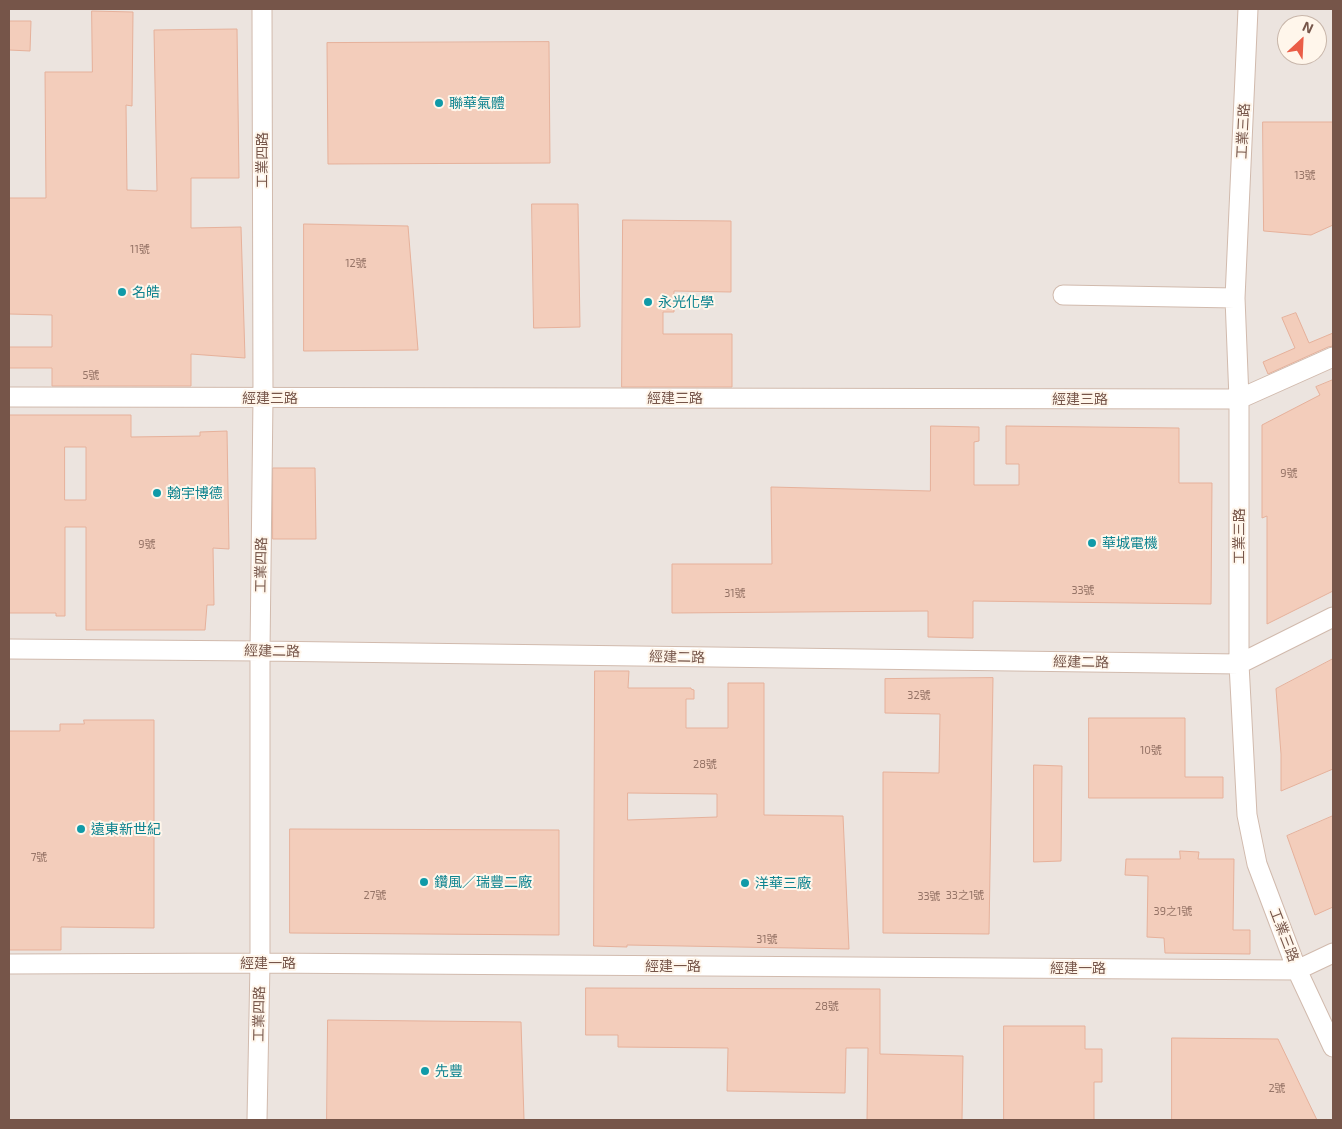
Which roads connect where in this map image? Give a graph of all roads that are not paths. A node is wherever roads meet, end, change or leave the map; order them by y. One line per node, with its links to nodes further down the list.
1 (262, 9): 7 (street, 工業四路)
2 (1248, 9): 4 (street, 工業三路)
3 (1063, 294): 4 (street)
4 (1235, 298): 8 (street, 工業三路)
5 (1333, 357): 8 (street, 經建三路)
6 (9, 397): 7 (street, 經建三路)
7 (263, 398): 8 (street, 經建三路); 11 (street, 工業四路)
8 (1239, 399): 12 (street, 工業三路)
9 (1333, 617): 12 (street, 經建二路)
10 (9, 649): 11 (street, 經建二路)
11 (260, 651): 12 (street, 經建二路); 14 (street, 工業四路)
12 (1239, 664): 16 (street, 工業三路)
13 (1333, 953): 16 (street, 經建一路)
14 (260, 963): 15 (street, 經建一路); 16 (street, 經建一路); 18 (street, 工業四路)
15 (9, 964)
16 (1297, 970): 17 (street, 工業三路)
17 (1333, 1047)
18 (258, 1120)

